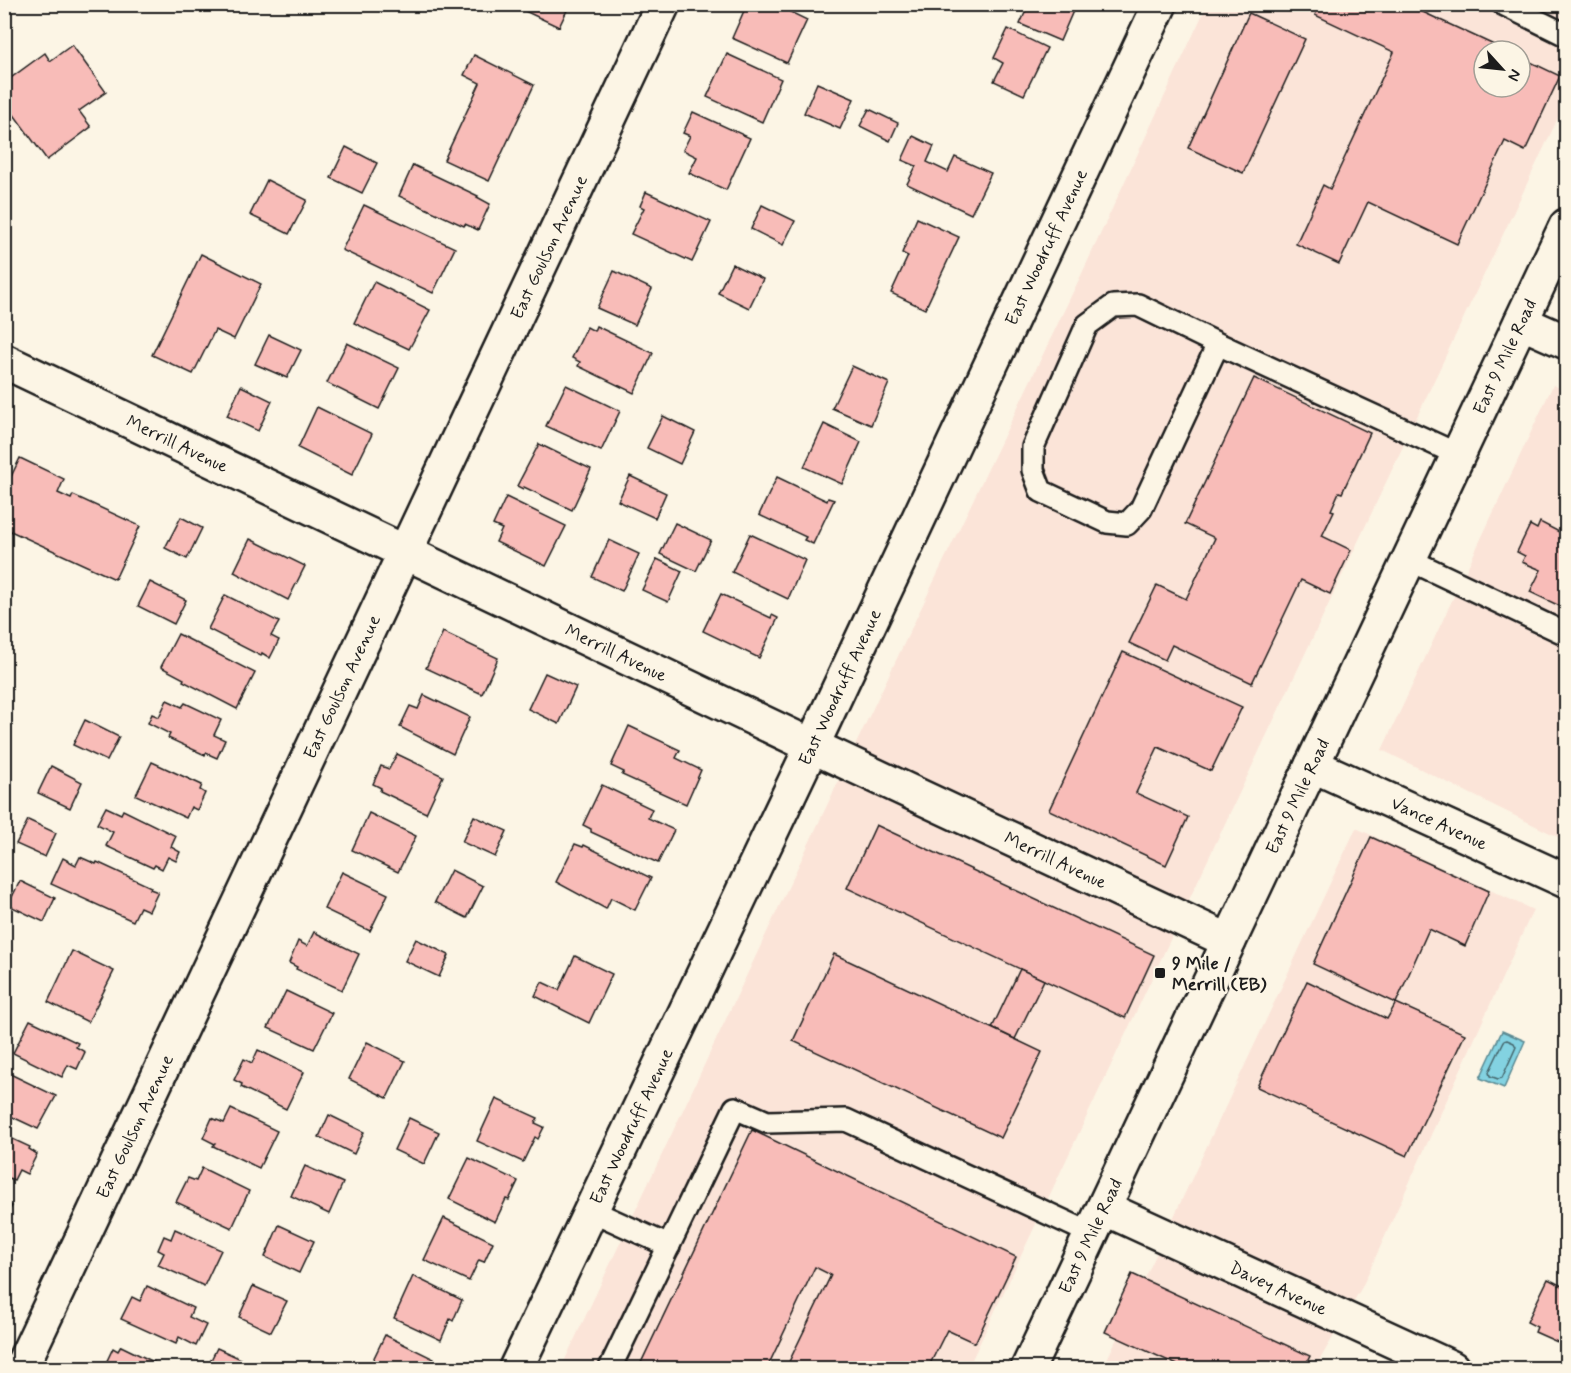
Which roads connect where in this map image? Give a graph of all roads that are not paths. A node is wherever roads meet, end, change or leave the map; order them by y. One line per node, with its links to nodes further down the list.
1 (663, 4): 11 (street, East Goulson Avenue)
2 (1160, 4): 14 (street, East Woodruff Avenue)
3 (1503, 4): 4 (lane)
4 (1566, 35)
5 (1566, 226): 6 (street, East 9 Mile Road)
6 (1521, 322): 7 (street); 10 (street, East 9 Mile Road)
7 (1566, 342)
8 (1218, 344): 8 (lane); 10 (lane)
9 (4, 362): 11 (street, Merrill Avenue)
10 (1459, 455): 12 (street, East 9 Mile Road)
11 (405, 553): 14 (street, Merrill Avenue); 21 (street, East Goulson Avenue)
12 (1410, 560): 13 (lane); 15 (street, East 9 Mile Road)
13 (1566, 634)
14 (812, 746): 17 (street, Merrill Avenue); 18 (street, East Woodruff Avenue)
15 (1312, 765): 16 (street, Vance Avenue); 17 (street, East 9 Mile Road)
16 (1566, 881)
17 (1229, 941): 19 (street, East 9 Mile Road)
18 (590, 1210): 20 (lane); 22 (street, East Woodruff Avenue)
19 (1098, 1221): 20 (lane); 24 (street, East 9 Mile Road); 25 (street, Davey Avenue)
20 (669, 1246): 23 (lane)
21 (21, 1368)
22 (518, 1368)
23 (610, 1368)
24 (1028, 1368)
25 (1452, 1368)

